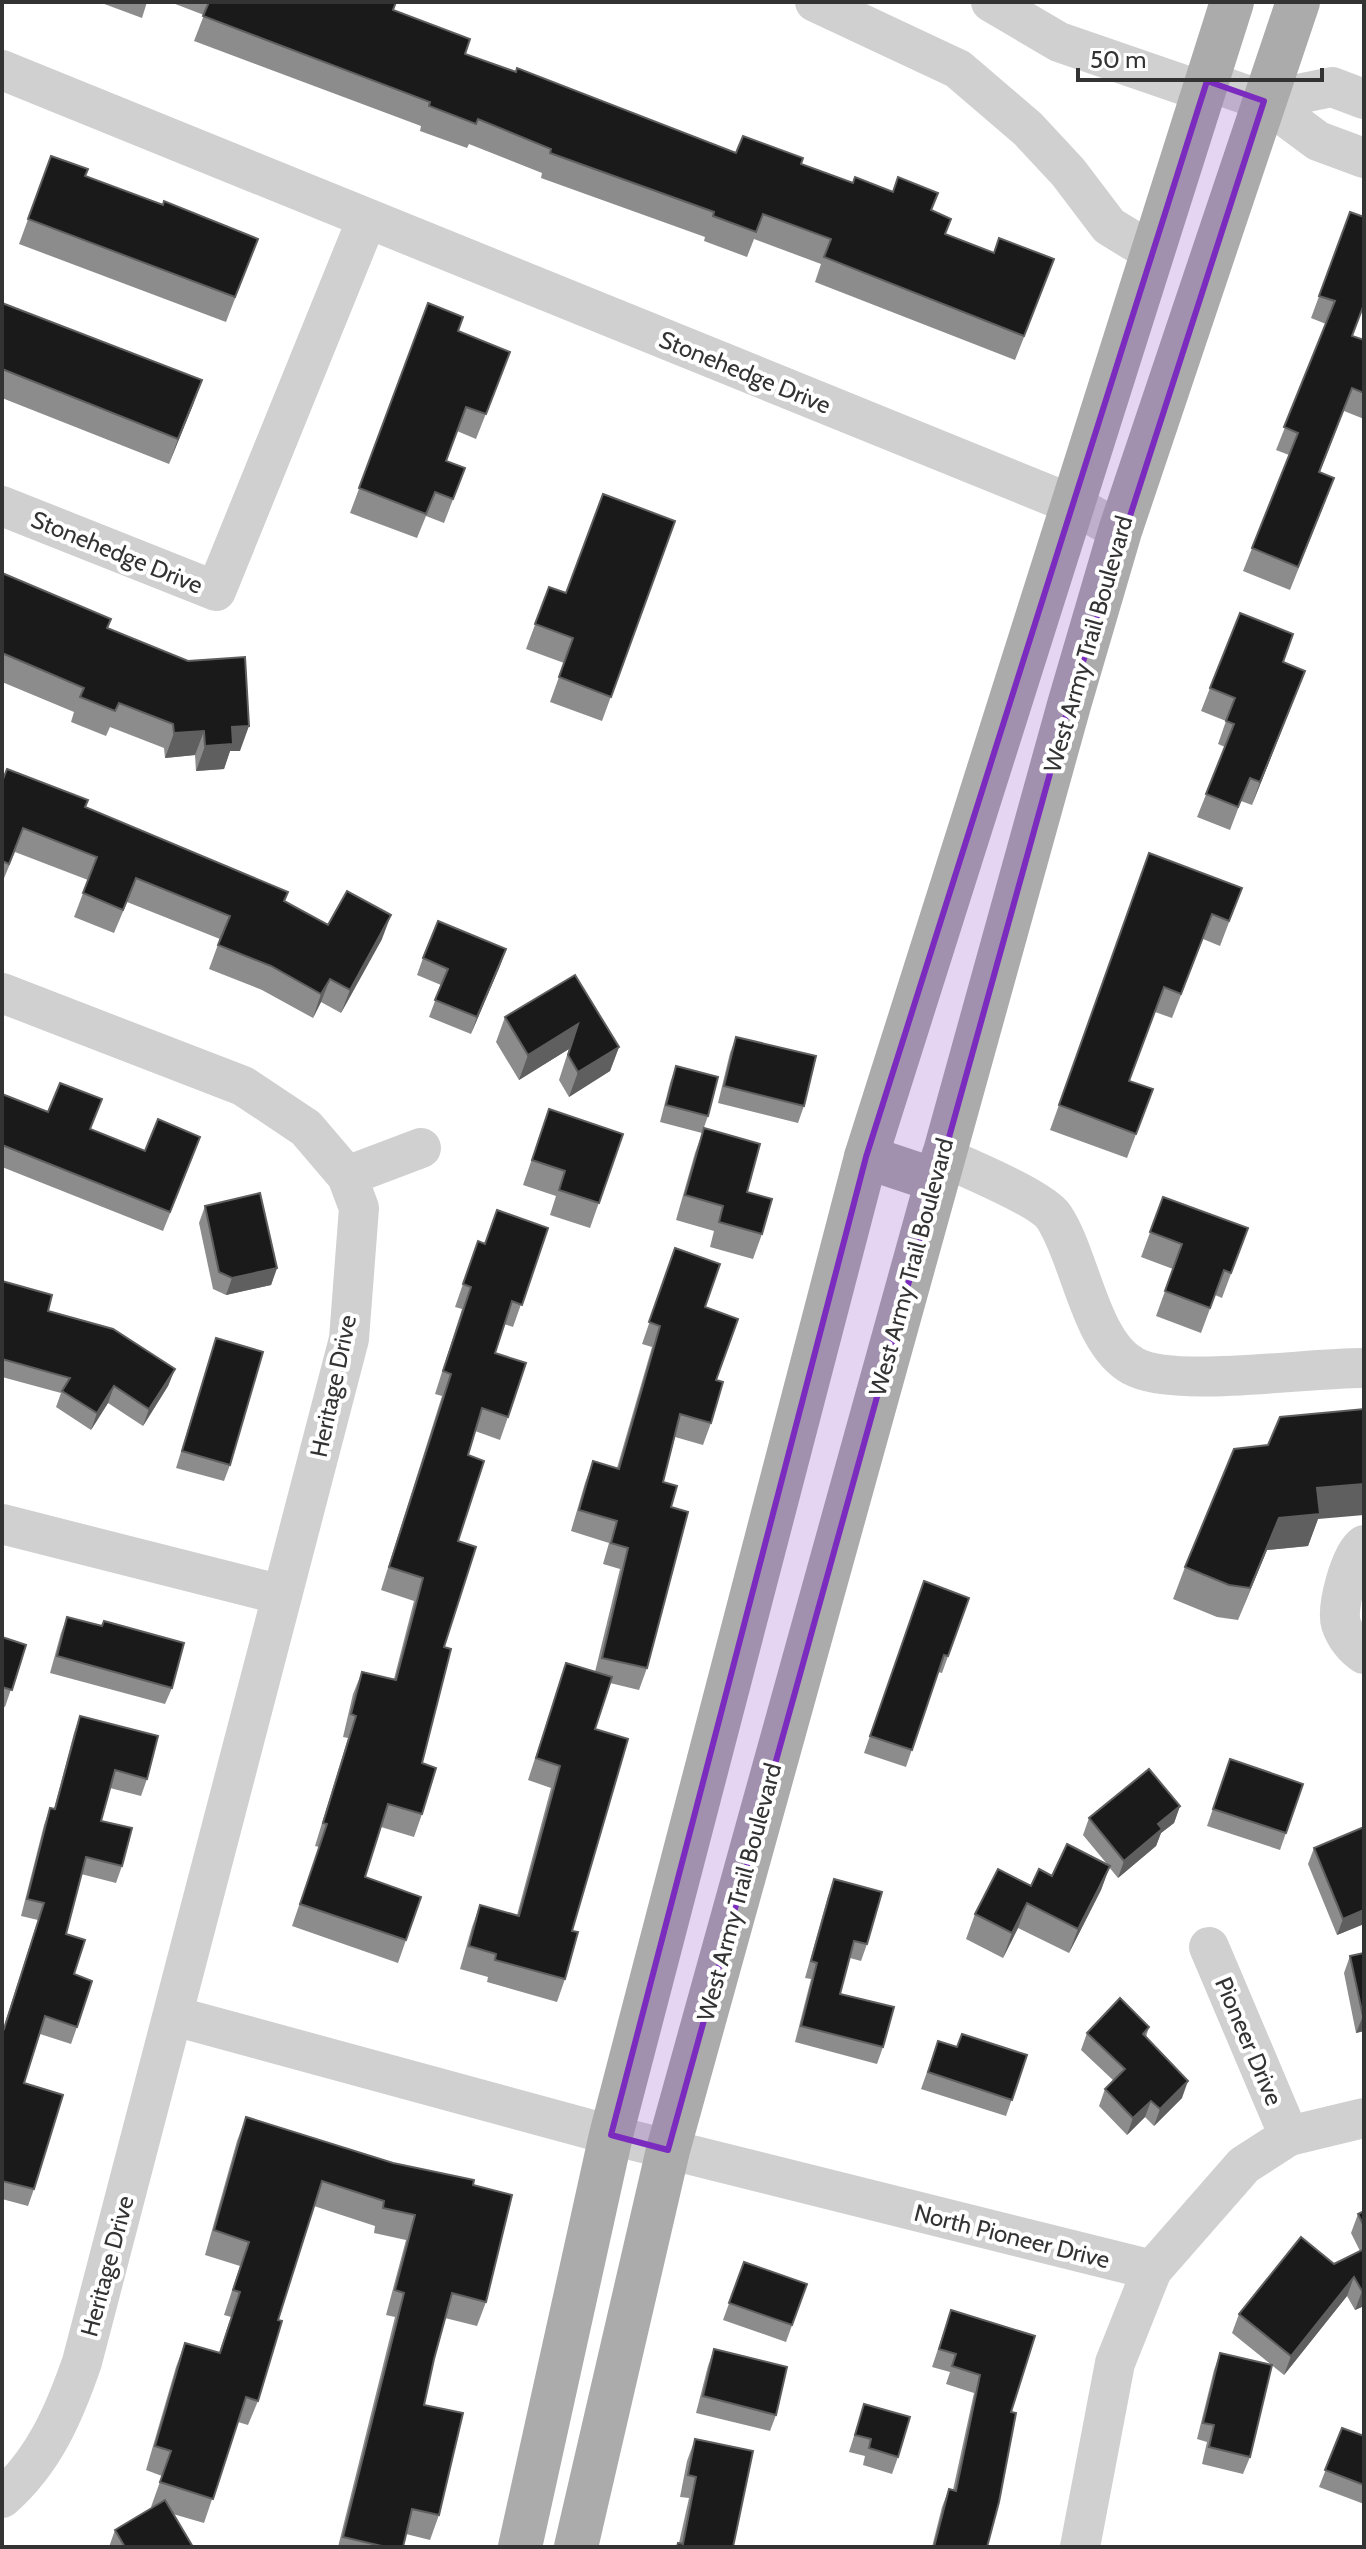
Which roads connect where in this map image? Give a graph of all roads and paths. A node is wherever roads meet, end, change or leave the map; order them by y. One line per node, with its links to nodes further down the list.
1 (815, 2): 11 (street)
2 (991, 2): 6 (street)
3 (1232, 2): 6 (main road)
4 (1298, 2): 8 (main road, West Army Trail Boulevard)
5 (2, 70): 10 (street, Stonehedge Drive)
6 (1205, 87): 8 (street); 11 (main road)
7 (1364, 99): 8 (street)
8 (1264, 101): 9 (street); 14 (main road, West Army Trail Boulevard)
9 (1364, 158)
10 (367, 219): 12 (street, Stonehedge Drive); 13 (street, Stonehedge Drive)
11 (1153, 253): 12 (main road)
12 (1074, 505): 14 (street, Stonehedge Drive); 17 (main road)
13 (2, 506)
14 (1120, 531): 18 (main road, West Army Trail Boulevard)
15 (2, 993): 19 (street, Heritage Drive)
16 (421, 1148): 19 (street)
17 (866, 1157): 18 (main road); 28 (main road)
18 (938, 1168): 20 (street); 30 (main road, West Army Trail Boulevard)
19 (347, 1176): 23 (street, Heritage Drive)
20 (1364, 1368)
21 (2, 1524): 23 (street)
22 (1364, 1545): 24 (street)
23 (282, 1595): 26 (street, Heritage Drive)
24 (1364, 1654)
25 (1209, 1947): 29 (street, Pioneer Drive)
26 (174, 2016): 28 (street); 32 (street, Heritage Drive)
27 (1364, 2118): 29 (street)
28 (611, 2135): 30 (street, North Pioneer Drive); 34 (main road)
29 (1289, 2136): 31 (street)
30 (668, 2150): 31 (street, North Pioneer Drive); 35 (main road, West Army Trail Boulevard)
31 (1152, 2270): 33 (street)
32 (2, 2498)
33 (1090, 2545)
34 (520, 2547)
35 (576, 2547)

